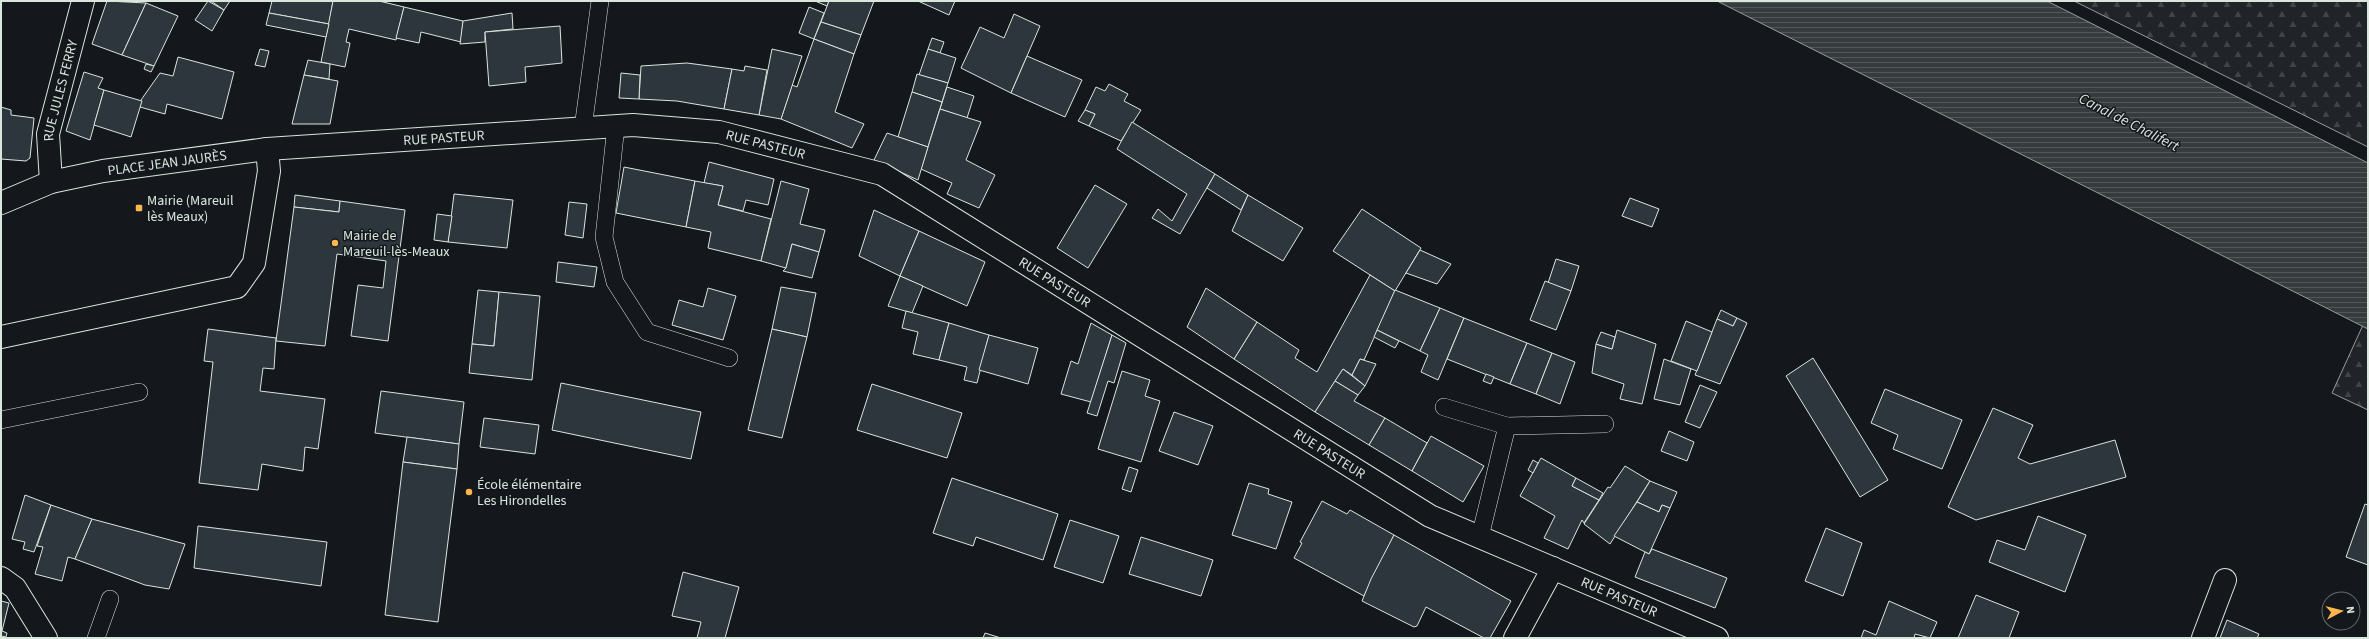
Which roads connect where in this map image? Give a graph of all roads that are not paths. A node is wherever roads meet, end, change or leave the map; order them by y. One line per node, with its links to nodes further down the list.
1 (83, 1): 7 (street, RUE JULES FERRY)
2 (600, 1): 4 (lane)
3 (616, 126): 4 (street, RUE PASTEUR); 10 (lane); 16 (street, RUE PASTEUR)
4 (583, 128): 5 (street, RUE PASTEUR)
5 (337, 145): 6 (street, PLACE JEAN JAURÈS)
6 (267, 149): 7 (street, PLACE JEAN JAURÈS); 9 (street)
7 (51, 182): 8 (street, PLACE JEAN JAURÈS)
8 (1, 203)
9 (1, 337)
10 (730, 358)
11 (139, 392): 13 (lane)
12 (1444, 407): 15 (lane)
13 (1, 420)
14 (1605, 424): 15 (lane)
15 (1507, 426): 16 (lane)
16 (1480, 537): 17 (street, RUE PASTEUR)
17 (1552, 568): 23 (street); 24 (street, RUE PASTEUR)
18 (1, 578): 21 (street)
19 (2225, 580): 25 (street)
20 (110, 599): 22 (lane)
21 (46, 638)
22 (96, 638)
23 (1515, 638)
24 (1717, 638)
25 (2203, 638)

